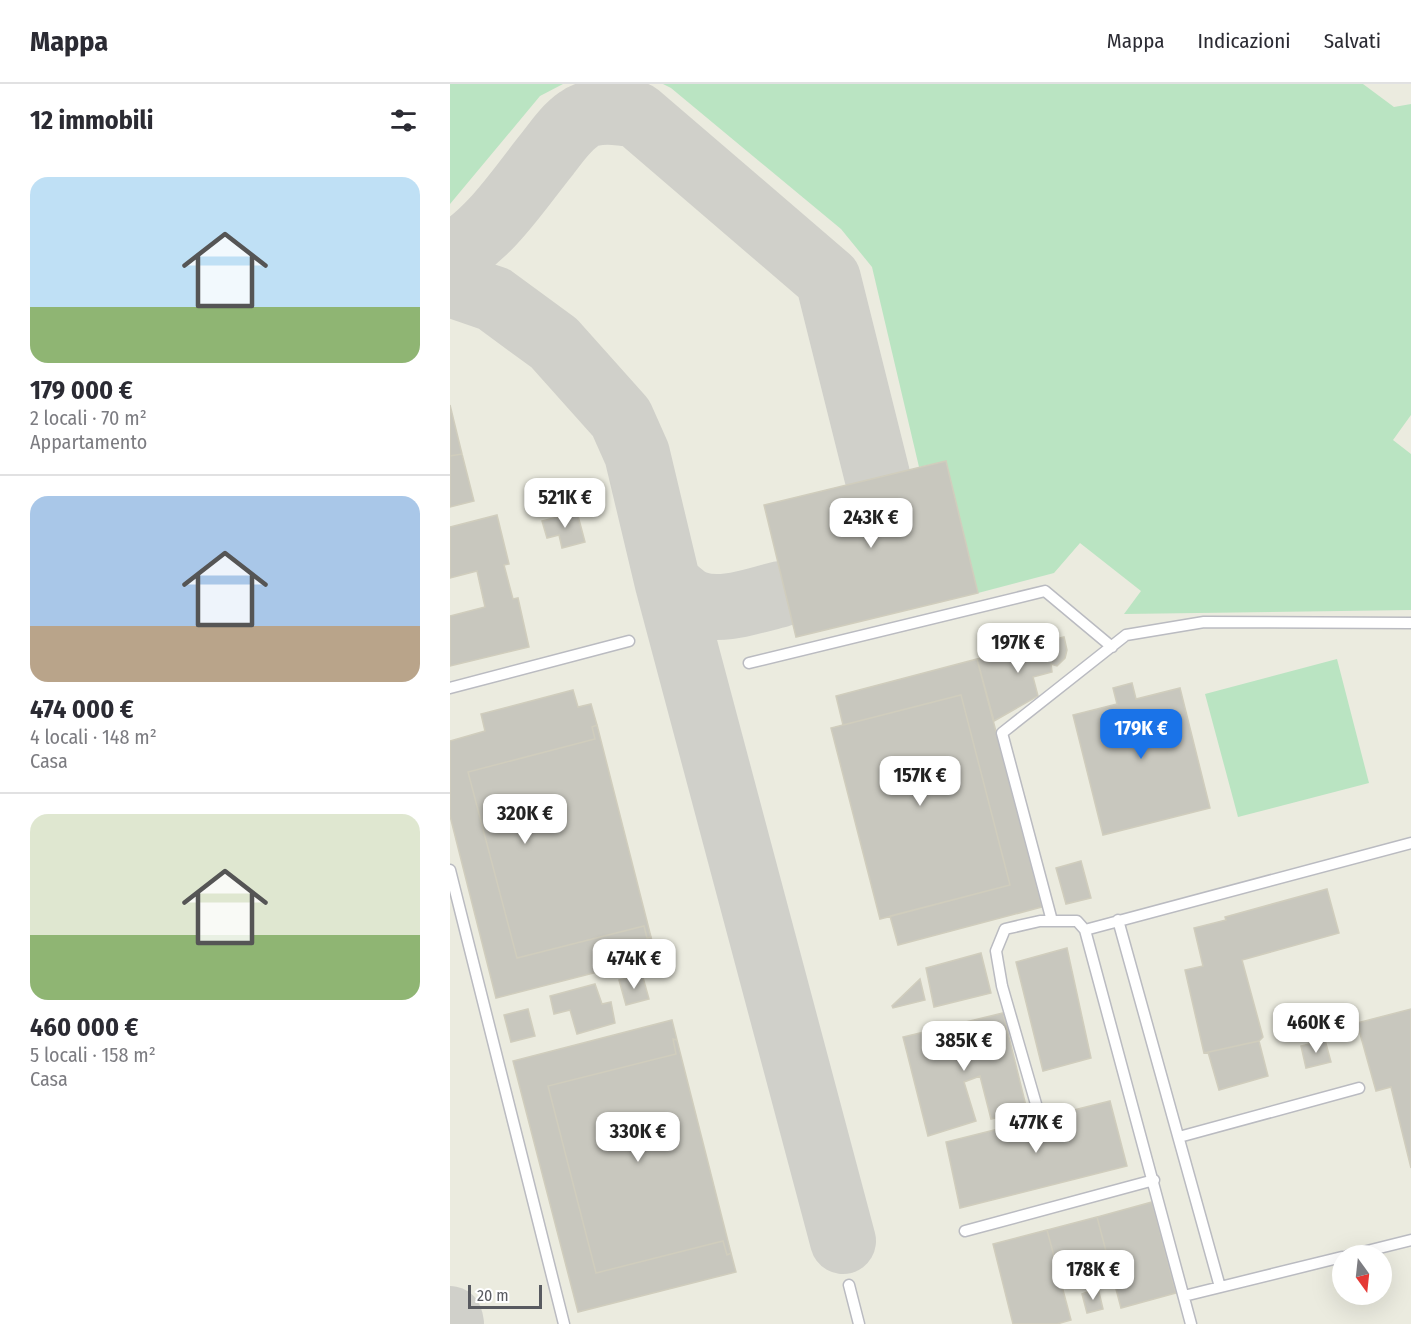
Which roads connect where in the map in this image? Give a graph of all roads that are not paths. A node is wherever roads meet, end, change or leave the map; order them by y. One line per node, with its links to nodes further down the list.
1 (1411, 623): 3 (lane)
2 (629, 641): 5 (lane)
3 (1112, 646): 4 (lane); 9 (lane)
4 (749, 663)
5 (450, 688)
6 (1411, 843): 8 (lane)
7 (450, 870): 22 (lane)
8 (1118, 920): 10 (lane); 13 (lane)
9 (1052, 921): 10 (lane); 12 (lane)
10 (1085, 930): 14 (lane)
11 (1359, 1088): 13 (lane)
12 (1036, 1104)
13 (1179, 1137): 20 (lane)
14 (1154, 1180): 15 (lane); 21 (lane)
15 (965, 1230)
16 (1411, 1240): 17 (lane)
17 (1391, 1245)
18 (1332, 1259): 20 (lane)
19 (849, 1285): 23 (lane)
20 (1220, 1287): 21 (lane)
21 (1184, 1296): 24 (lane)
22 (564, 1324)
23 (859, 1324)
24 (1191, 1324)

